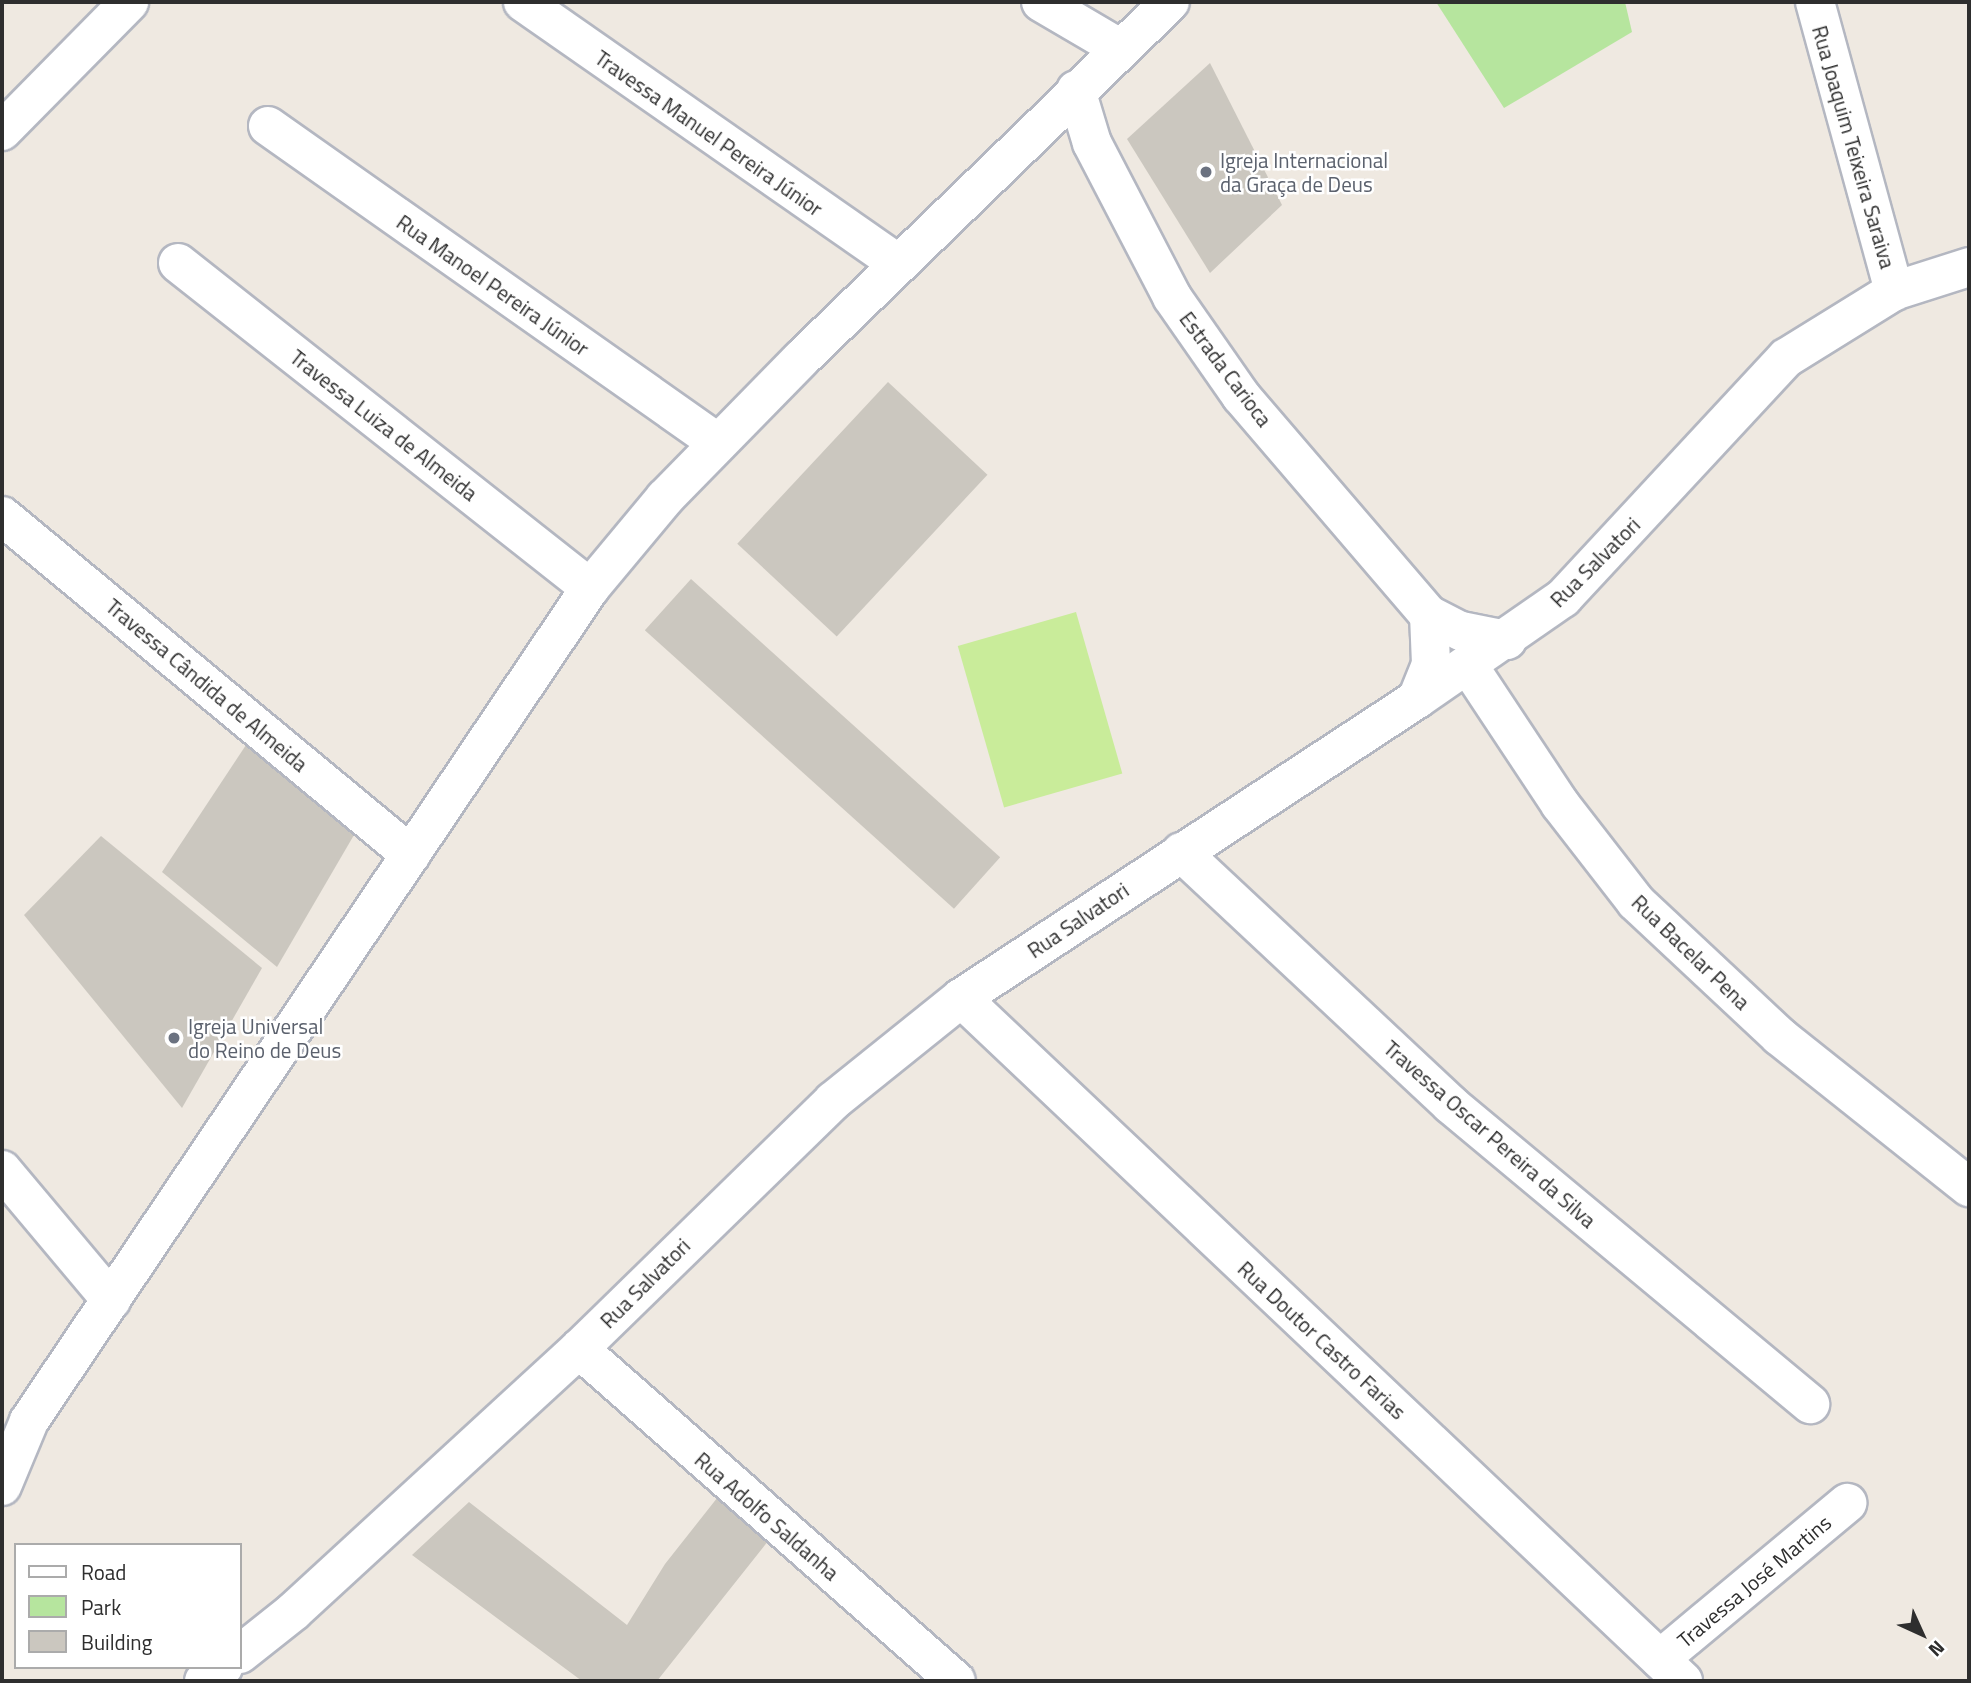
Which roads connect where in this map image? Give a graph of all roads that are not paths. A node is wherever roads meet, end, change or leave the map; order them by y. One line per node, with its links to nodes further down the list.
1 (130, 2): 9 (street)
2 (523, 2): 11 (street, Travessa Manuel Pereira Júnior)
3 (1041, 2): 6 (street)
4 (1170, 2): 6 (street)
5 (1815, 2): 13 (street, Rua Joaquim Teixeira Saraiva)
6 (1121, 49): 7 (street)
7 (1076, 90): 11 (street); 17 (street, Estrada Carioca)
8 (268, 126): 14 (street, Rua Manoel Pereira Júnior)
9 (2, 131)
10 (178, 263): 16 (street, Travessa Luiza de Almeida)
11 (897, 263): 14 (street)
12 (1969, 267): 13 (street, Rua Salvatori)
13 (1894, 291): 18 (street, Rua Salvatori)
14 (718, 443): 16 (street)
15 (2, 516): 22 (street, Travessa Cândida de Almeida)
16 (590, 588): 22 (street)
17 (1429, 615): 18 (street, Estrada Carioca); 20 (street)
18 (1507, 640): 19 (street, Rua Salvatori)
19 (1468, 665): 20 (street, Rua Salvatori); 25 (street, Rua Bacelar Pena)
20 (1418, 699): 21 (street, Rua Salvatori)
21 (1181, 852): 23 (street, Rua Salvatori); 28 (street, Travessa Oscar Pereira da Silva)
22 (411, 855): 26 (street)
23 (961, 998): 27 (street, Rua Salvatori); 33 (street, Rua Doutor Castro Farias)
24 (2, 1170): 26 (street)
25 (1969, 1188)
26 (111, 1300): 29 (street)
27 (579, 1349): 32 (street, Rua Salvatori); 34 (street, Rua Adolfo Saldanha)
28 (1810, 1404)
29 (15, 1433): 30 (street)
30 (2, 1486)
31 (1847, 1503): 33 (street, Travessa José Martins)
32 (242, 1652)
33 (1672, 1670)
34 (956, 1681)

